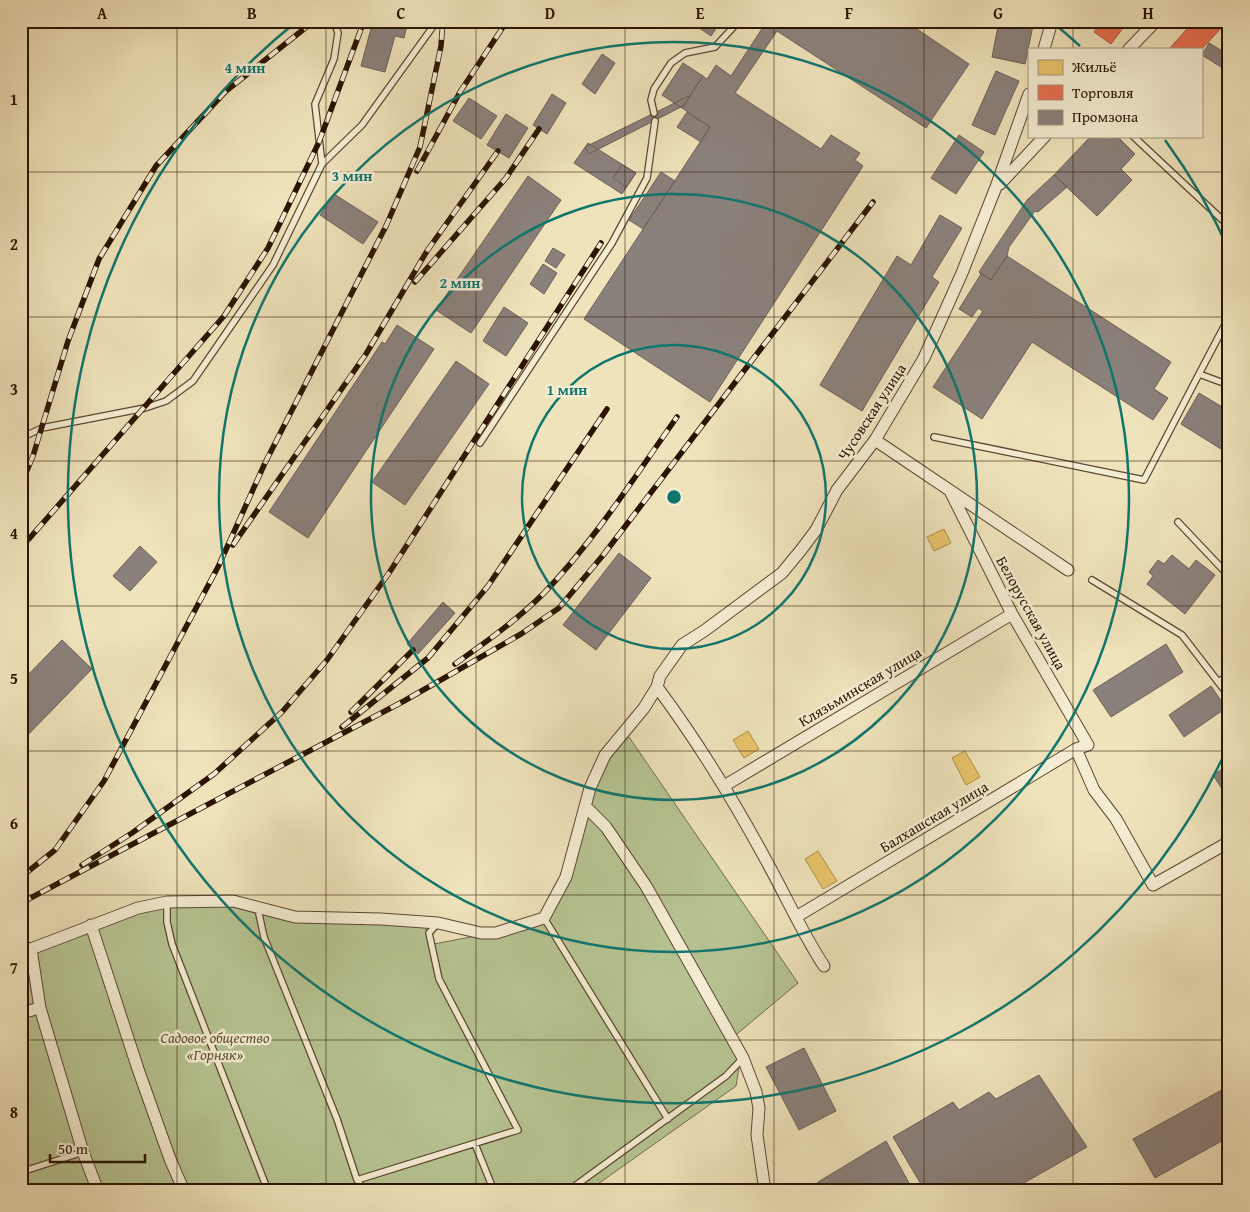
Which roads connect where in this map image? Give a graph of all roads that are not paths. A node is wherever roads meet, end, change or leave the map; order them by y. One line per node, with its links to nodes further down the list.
1 (334, 21): 13 (lane)
2 (437, 21): 13 (lane)
3 (739, 21): 9 (lane)
4 (1052, 21): 6 (street)
5 (1156, 21): 7 (street)
6 (1044, 48)
7 (1130, 48)
8 (1028, 97): 14 (street, Чусовская улица)
9 (654, 113)
10 (655, 121): 22 (lane)
11 (1043, 138): 14 (street)
12 (1135, 138): 15 (lane)
13 (322, 164): 20 (lane)
14 (996, 187): 21 (street, Чусовская улица)
15 (1229, 226)
16 (1229, 317): 17 (lane)
17 (1199, 374): 18 (lane); 19 (lane)
18 (1229, 385)
19 (934, 437)
20 (21, 438)
21 (874, 440): 23 (street); 31 (street, Чусовская улица)
22 (480, 443)
23 (951, 493): 25 (street); 28 (street, Белорусская улица)
24 (1178, 522): 26 (lane)
25 (1068, 570)
26 (1229, 576)
27 (1092, 580): 30 (lane)
28 (1012, 614): 33 (street, Белорусская улица); 35 (street, Клязьминская улица)
29 (1229, 676): 30 (lane)
30 (1218, 682): 32 (lane)
31 (657, 687): 35 (street); 36 (street, Чусовская улица)
32 (1229, 696)
33 (1088, 745): 34 (street, Балхашская улица)
34 (1076, 749): 37 (street); 40 (street, Балхашская улица)
35 (724, 786): 40 (street)
36 (585, 806): 41 (street, Чусовская улица); 49 (street)
37 (1229, 842)
38 (167, 902): 39 (street); 43 (street); 57 (lane)
39 (261, 909): 42 (street); 54 (lane)
40 (796, 917): 46 (street)
41 (544, 918): 42 (street); 50 (lane)
42 (438, 923): 51 (lane)
43 (91, 925): 45 (street); 56 (street)
44 (21, 939): 45 (lane)
45 (26, 951): 47 (street)
46 (824, 966)
47 (40, 1008): 48 (street); 52 (street)
48 (21, 1013)
49 (743, 1058): 50 (lane); 61 (street)
50 (668, 1118): 60 (lane)
51 (475, 1144): 54 (lane); 59 (lane)
52 (83, 1152): 53 (lane); 55 (street)
53 (21, 1172)
54 (357, 1180): 58 (lane)
55 (98, 1191)
56 (184, 1191)
57 (268, 1191)
58 (365, 1191)
59 (494, 1191)
60 (568, 1191)
61 (766, 1191)

